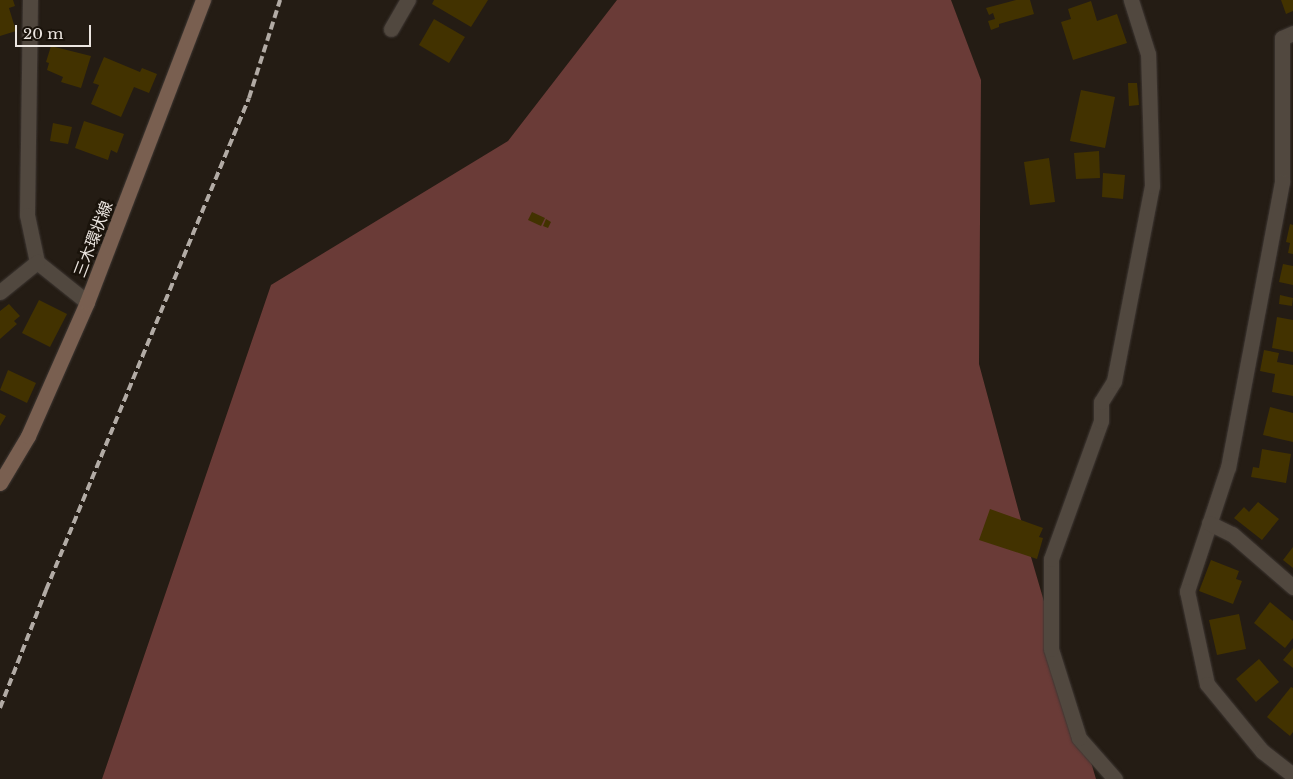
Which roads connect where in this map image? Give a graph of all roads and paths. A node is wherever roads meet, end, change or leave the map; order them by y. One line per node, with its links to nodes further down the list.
1 (30, 0): 8 (street)
2 (203, 0): 10 (main road, 三木環状線)
3 (408, 0): 5 (street)
4 (1131, 0): 15 (street)
5 (391, 30)
6 (1293, 34): 7 (street)
7 (1288, 183): 12 (street)
8 (37, 262): 9 (street); 10 (street)
9 (0, 292)
10 (87, 302): 11 (main road, 三木環状線)
11 (0, 483)
12 (1209, 523): 13 (street); 14 (street)
13 (1293, 587)
14 (1293, 775)
15 (1115, 779)

